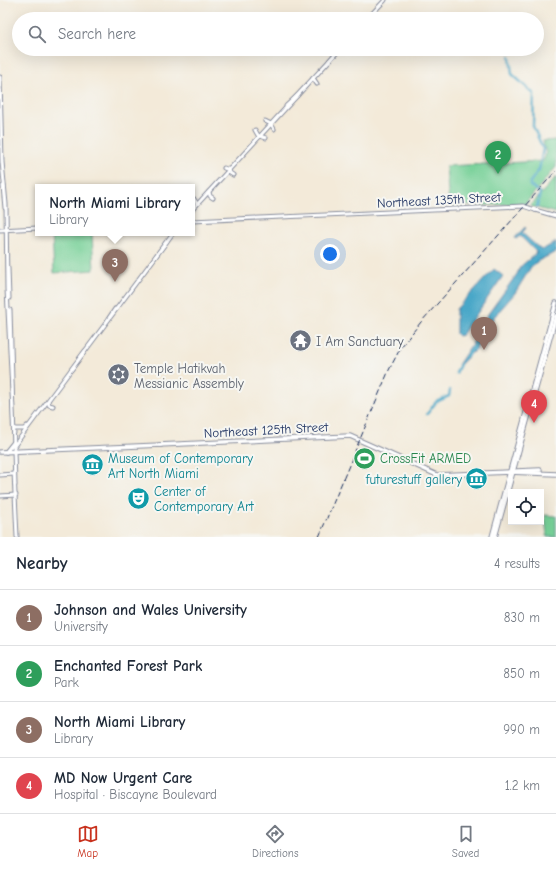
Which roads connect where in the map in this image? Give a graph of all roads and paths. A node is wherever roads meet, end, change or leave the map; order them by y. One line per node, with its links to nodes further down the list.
1 (385, 0): 2 (main road)
2 (374, 12)
3 (335, 56): 5 (main road)
4 (0, 77): 10 (main road)
5 (313, 78): 6 (main road); 8 (main road)
6 (317, 84)
7 (301, 85): 8 (main road)
8 (302, 91): 13 (main road)
9 (0, 100): 10 (main road)
10 (2, 118): 18 (main road)
11 (265, 121): 13 (main road)
12 (0, 124): 18 (main road)
13 (271, 124): 14 (main road); 16 (main road)
14 (274, 129)
15 (254, 130): 16 (main road)
16 (260, 137): 17 (main road); 20 (main road)
17 (266, 138)
18 (2, 141): 30 (main road)
19 (224, 168): 20 (main road)
20 (229, 170): 21 (main road); 22 (main road)
21 (233, 176)
22 (209, 192): 23 (main road); 25 (main road)
23 (213, 198)
24 (195, 200): 25 (main road)
25 (198, 204): 26 (main road)
26 (195, 207)
27 (556, 216): 28 (main road, Northeast 135th Street)
28 (195, 221)
29 (35, 228): 30 (main road)
30 (6, 229): 31 (main road); 33 (main road)
31 (0, 230)
32 (171, 236): 37 (main road)
33 (7, 262): 34 (main road); 35 (main road)
34 (6, 274): 35 (main road); 40 (main road)
35 (9, 278): 40 (main road)
36 (556, 303): 41 (main road)
37 (116, 308): 39 (main road); 39 (main road)
38 (556, 316): 41 (main road)
39 (107, 321): 42 (main road)
40 (11, 365): 43 (main road); 45 (main road)
41 (539, 373): 51 (main road); 55 (main road)
42 (47, 402): 44 (main road); 46 (main road); 47 (main road)
43 (11, 403): 45 (main road); 46 (main road)
44 (53, 406)
45 (14, 408): 46 (main road)
46 (14, 431): 47 (main road)
47 (14, 444): 48 (main road); 50 (main road)
48 (14, 451): 50 (main road, Northeast 125th Street); 52 (main road); 55 (main road, Northeast 125th Street)
49 (0, 452): 50 (main road, Northeast 125th Street)
50 (6, 452)
51 (515, 464): 53 (main road); 55 (main road)
52 (15, 469): 58 (main road); 60 (main road)
53 (520, 470): 54 (main road); 55 (main road)
54 (534, 470): 56 (main road); 57 (main road)
55 (511, 472): 57 (main road); 64 (main road)
56 (556, 472): 57 (main road)
57 (529, 473)
58 (14, 474): 59 (main road); 60 (main road)
59 (0, 475)
60 (15, 485): 61 (main road)
61 (16, 495): 62 (main road); 63 (main road)
62 (0, 496)
63 (17, 537)
64 (494, 537)

